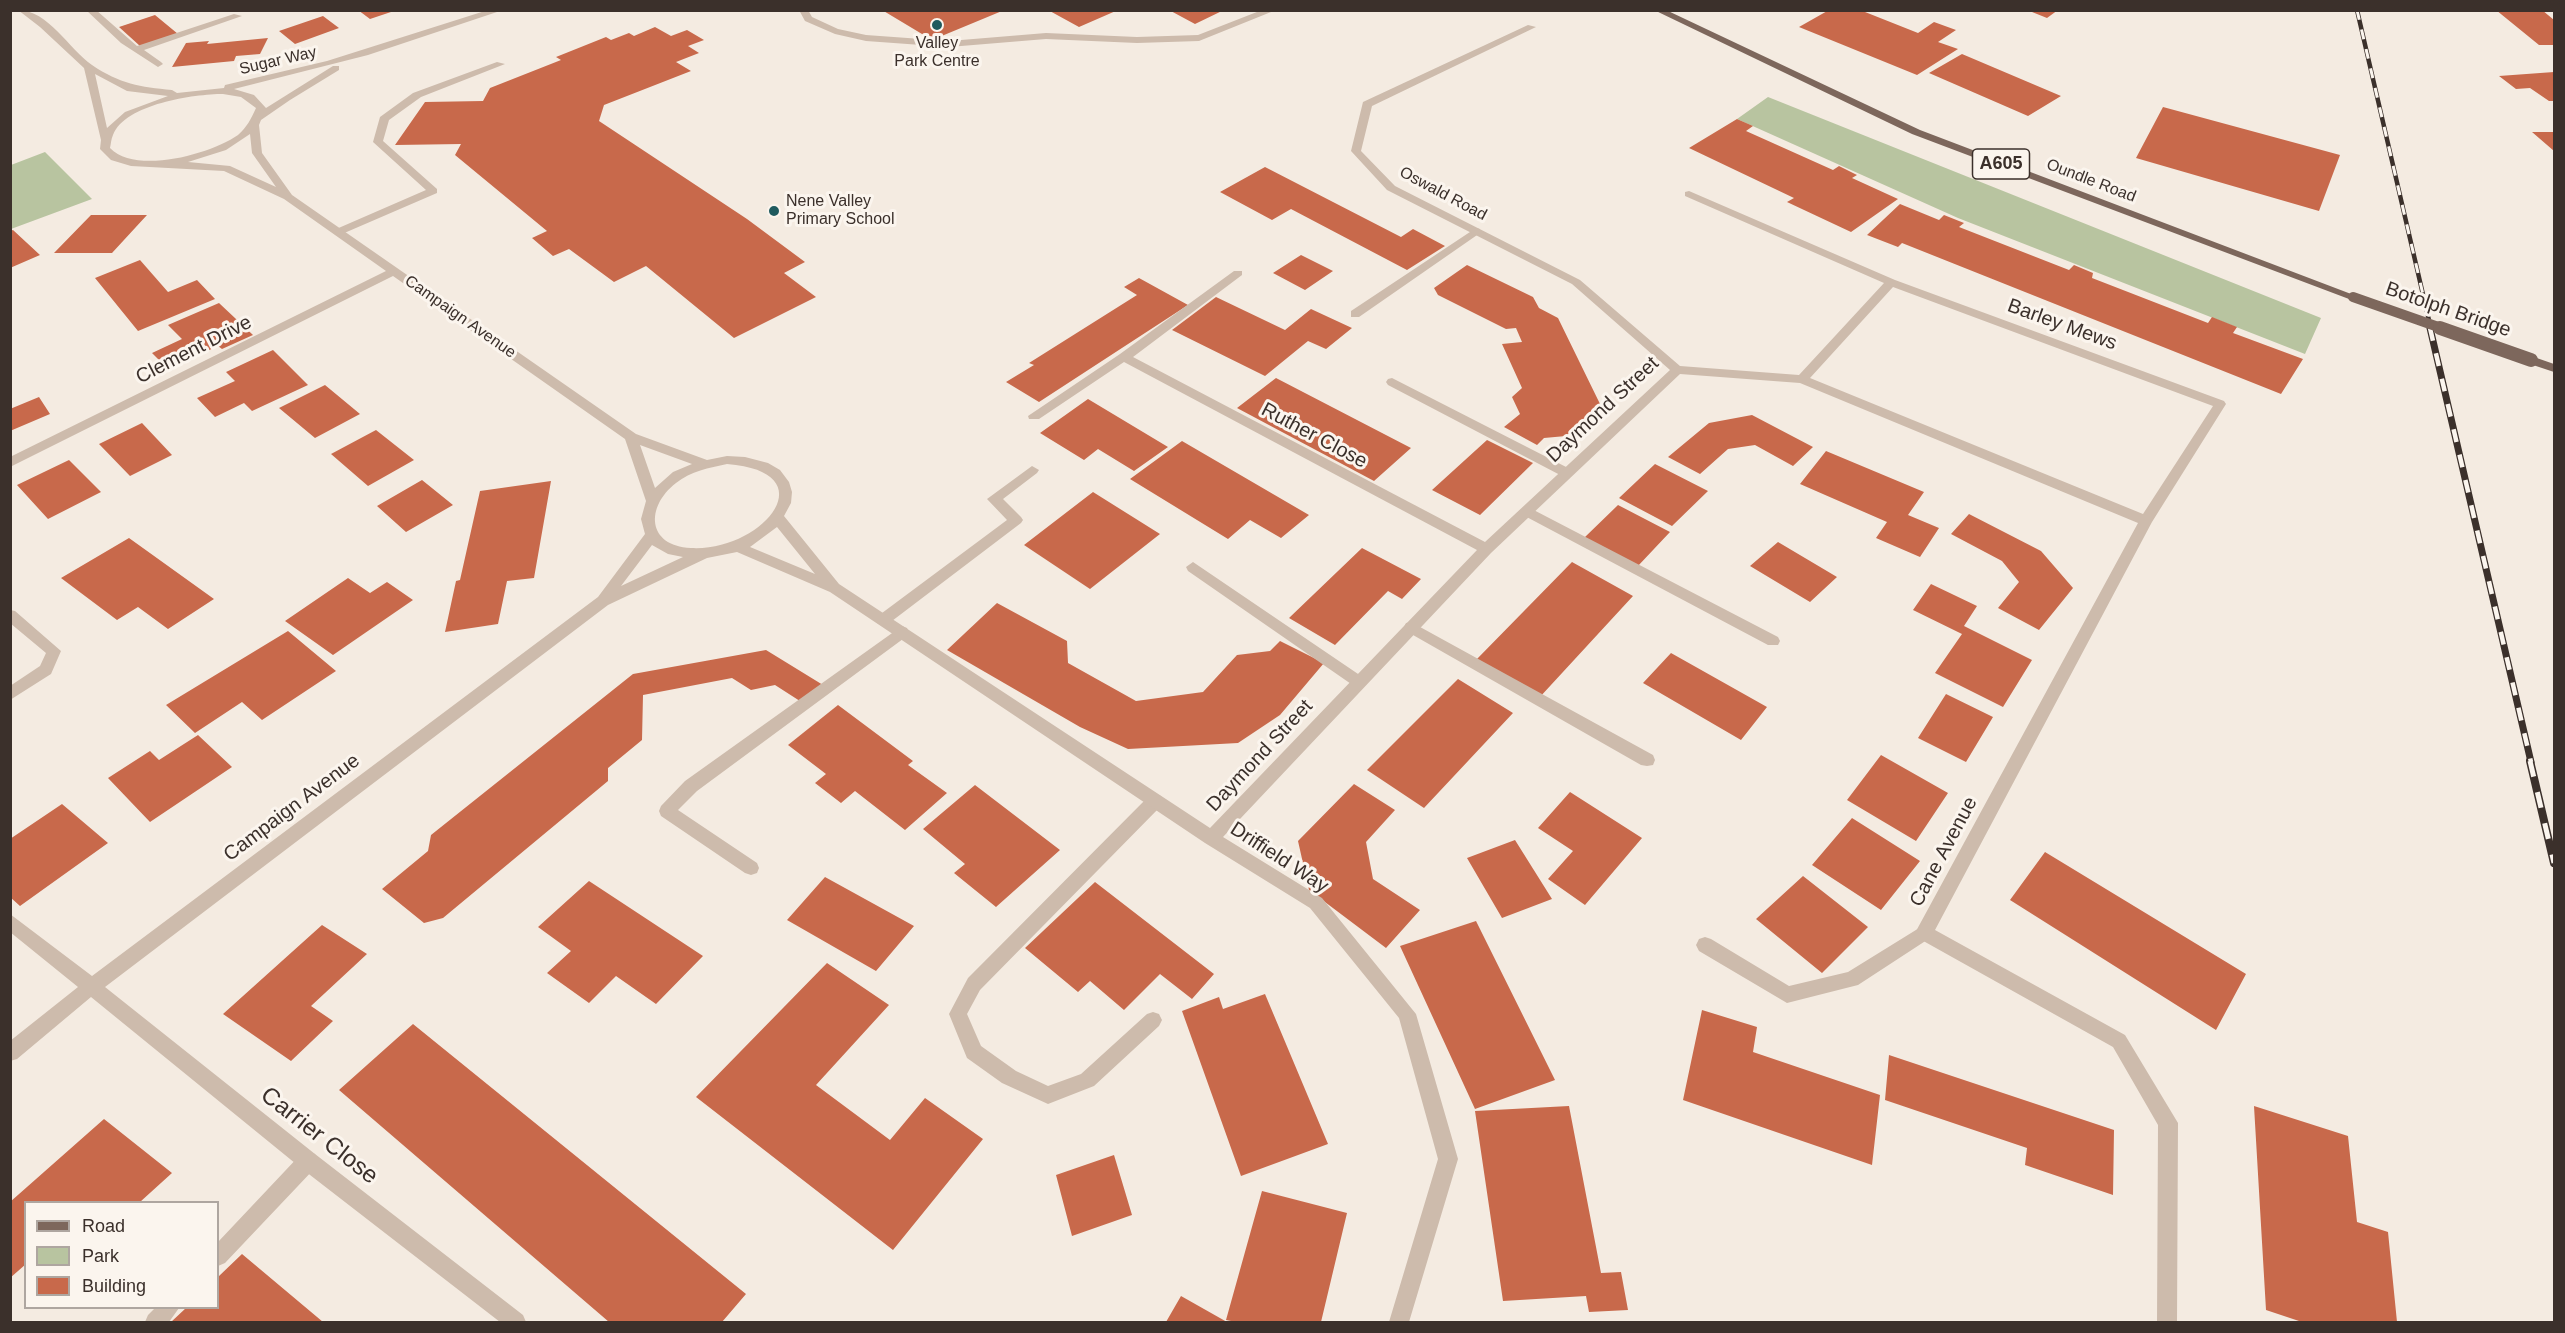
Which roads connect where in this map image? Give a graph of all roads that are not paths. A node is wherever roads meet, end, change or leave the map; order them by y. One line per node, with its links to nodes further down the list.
1 (22, 10): 13 (street)
2 (90, 10): 9 (street)
3 (499, 10): 10 (street, Sugar Way)
4 (803, 10): 5 (street)
5 (1272, 10)
6 (1658, 10): 26 (main road, Oundle Road / A605)
7 (237, 16): 9 (street)
8 (1531, 27): 21 (street, Oswald Road)
9 (137, 49): 11 (street)
10 (352, 59): 14 (street, Sugar Way); 16 (street, Sugar Way)
11 (158, 64)
12 (500, 64): 22 (street)
13 (89, 67): 15 (street); 17 (street)
14 (211, 90): 15 (street); 16 (street)
15 (183, 94): 17 (street)
16 (257, 122): 18 (street, Sugar Way); 20 (street, Campaign Avenue)
17 (104, 138): 18 (street, Campaign Avenue)
18 (163, 164): 20 (street, Campaign Avenue)
19 (1689, 194): 25 (street, Barley Mews)
20 (288, 197): 22 (street, Campaign Avenue)
21 (1476, 231): 27 (street); 30 (street, Oswald Road)
22 (338, 232): 23 (street, Campaign Avenue)
23 (394, 271): 35 (street, Campaign Avenue); 36 (street, Clement Drive)
24 (1238, 273): 28 (street)
25 (1891, 282): 31 (street); 33 (street, Barley Mews)
26 (2353, 297): 29 (main road, Botolph Bridge / A605, bridge)
27 (1355, 314)
28 (1124, 357): 34 (street); 46 (street, Ruther Close)
29 (2554, 368)
30 (1677, 370): 31 (street, Daymond Street); 39 (street, Daymond Street)
31 (1802, 379): 43 (street, Daymond Street)
32 (1392, 382): 39 (street)
33 (2220, 404): 43 (street, Cane Avenue)
34 (1034, 416)
35 (631, 437): 37 (street, Campaign Avenue); 40 (street)
36 (10, 463)
37 (705, 464): 40 (street); 42 (street)
38 (1032, 470): 52 (street)
39 (1567, 473): 41 (street, Daymond Street)
40 (652, 499): 44 (street)
41 (1526, 511): 46 (street, Daymond Street); 55 (street)
42 (778, 518): 45 (street); 49 (street, Driffield Way)
43 (2146, 520): 63 (street, Cane Avenue)
44 (652, 535): 47 (street); 50 (street, Campaign Avenue)
45 (738, 547): 47 (street); 49 (street, Driffield Way)
46 (1486, 549): 53 (street, Daymond Street)
47 (703, 554): 50 (street, Campaign Avenue)
48 (1193, 567): 56 (street)
49 (835, 588): 52 (street, Driffield Way)
50 (603, 602): 65 (street, Campaign Avenue)
51 (10, 615): 57 (street)
52 (884, 620): 54 (street, Driffield Way)
53 (1411, 627): 56 (street, Daymond Street); 58 (street)
54 (902, 632): 59 (street, Driffield Way); 61 (street)
55 (1773, 641)
56 (1359, 682): 60 (street, Daymond Street)
57 (10, 694)
58 (1647, 760)
59 (1155, 801): 60 (street, Driffield Way); 66 (street)
60 (1211, 838): 73 (street, Driffield Way)
61 (751, 868)
62 (10, 921): 65 (street, Carrier Close)
63 (1924, 933): 64 (street); 74 (street, Cane Avenue)
64 (1705, 945)
65 (92, 986): 67 (street, Campaign Avenue); 68 (street, Carrier Close)
66 (1153, 1020)
67 (10, 1053)
68 (308, 1161): 69 (street); 72 (street, Carrier Close)
69 (219, 1255)
70 (168, 1309): 71 (street)
71 (155, 1323)
72 (516, 1323)
73 (1399, 1323)
74 (2167, 1323)

